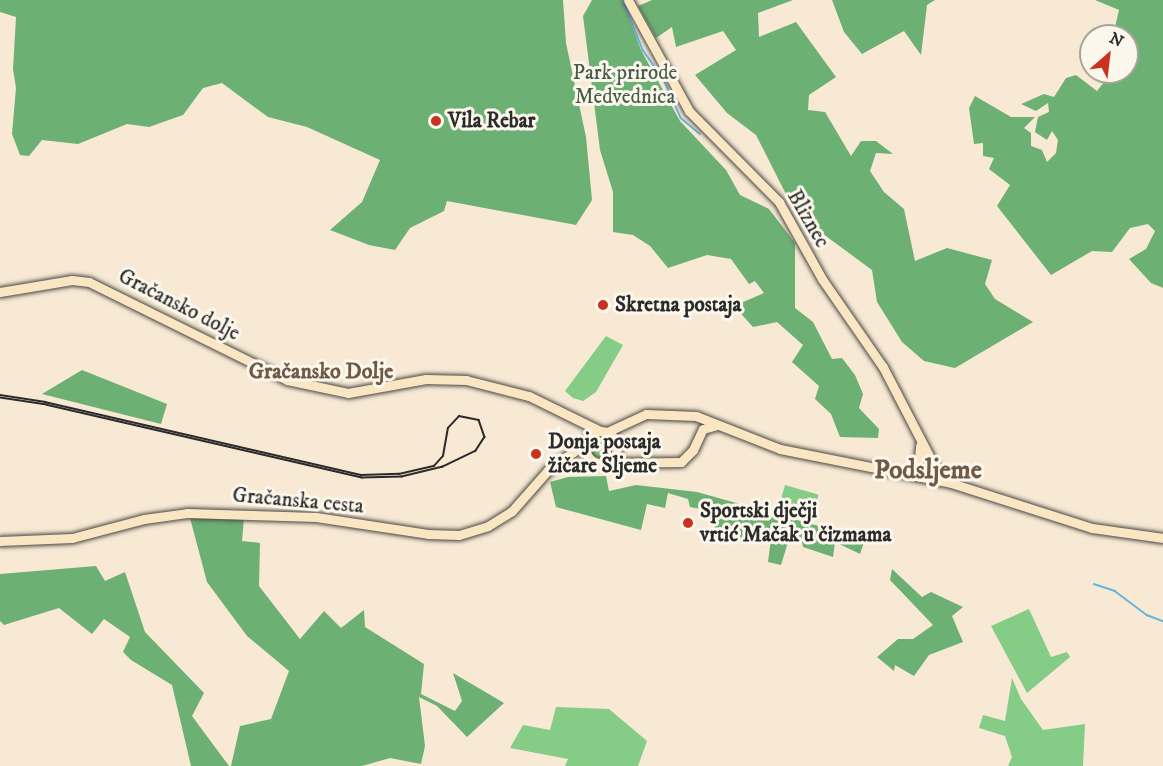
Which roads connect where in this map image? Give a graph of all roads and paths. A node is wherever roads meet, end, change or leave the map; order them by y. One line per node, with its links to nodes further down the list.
1 (628, 0): 8 (main road, Bliznec)
2 (0, 292): 4 (main road, Gračansko dolje)
3 (696, 416): 5 (main road); 6 (main road); 7 (main road)
4 (579, 419): 6 (main road, Gračansko dolje); 9 (main road)
5 (719, 425): 7 (main road); 13 (main road)
6 (604, 432): 9 (main road); 12 (main road)
7 (700, 432): 12 (main road)
8 (920, 440): 13 (main road); 14 (main road, Bliznec)
9 (587, 441): 10 (main road, Gračanska cesta); 11 (main road)
10 (567, 458): 11 (main road); 16 (main road, Gračanska cesta)
11 (590, 459): 12 (main road)
12 (605, 463)
13 (917, 476): 14 (main road)
14 (942, 481): 15 (main road)
15 (1163, 538)
16 (0, 541)

